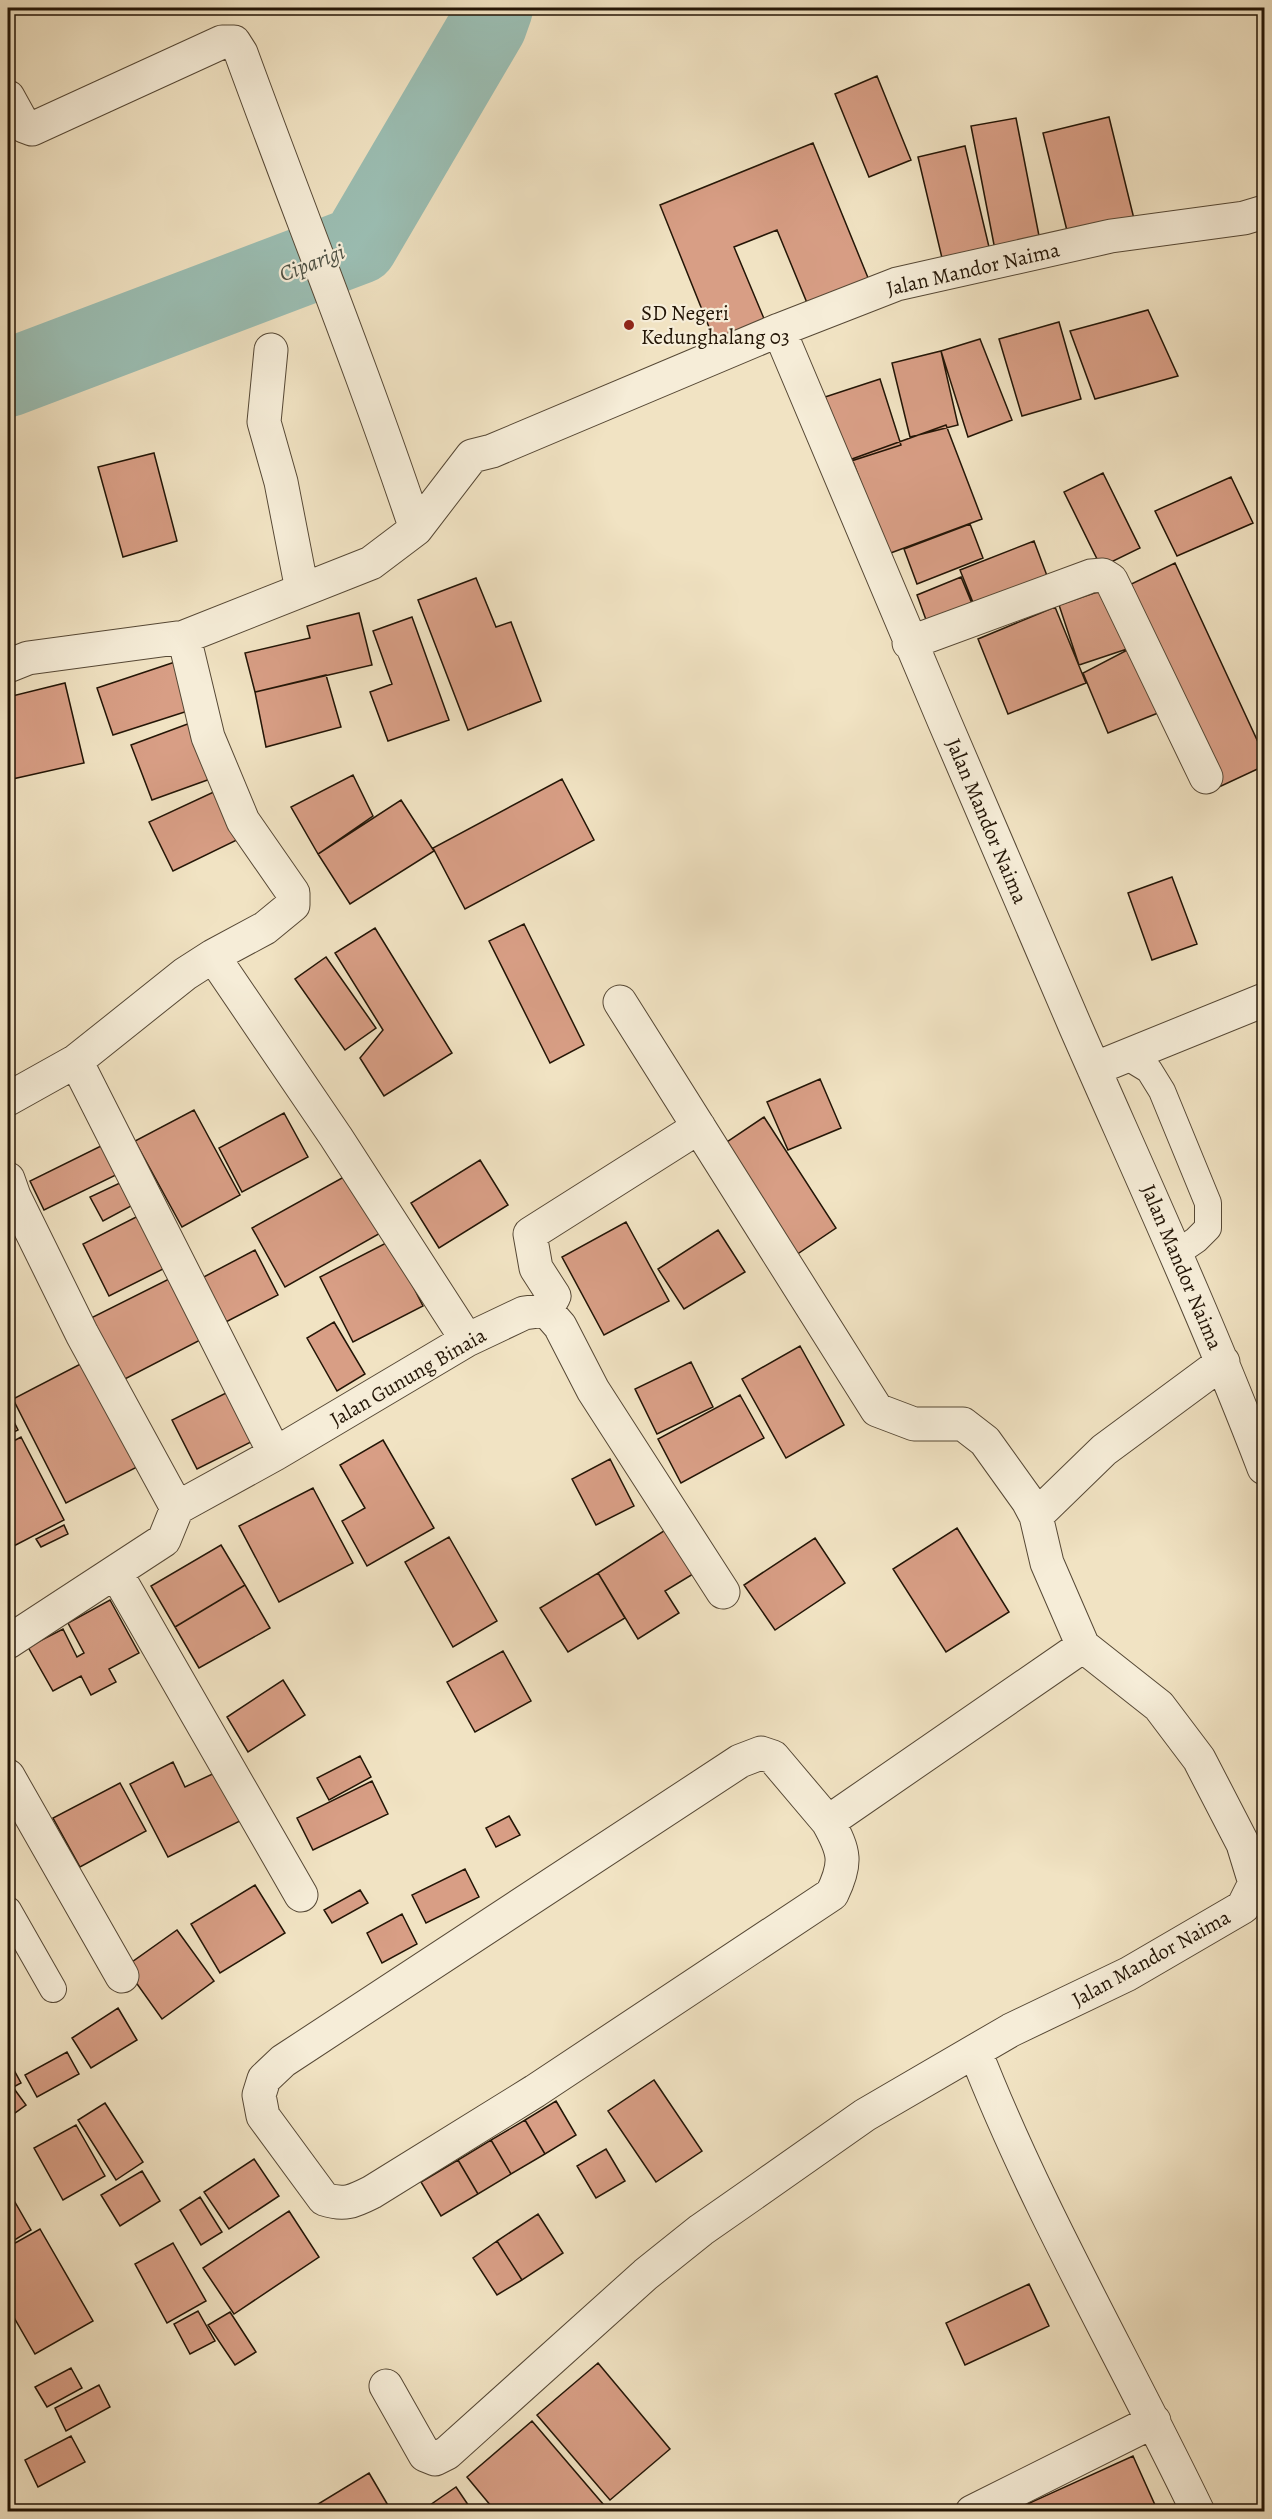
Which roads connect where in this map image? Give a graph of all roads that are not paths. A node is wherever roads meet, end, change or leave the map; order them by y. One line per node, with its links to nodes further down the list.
1 (8, 97): 5 (street)
2 (1264, 212): 3 (street, Jalan Mandor Naima)
3 (779, 330): 5 (street); 8 (street, Jalan Mandor Naima)
4 (271, 350): 6 (street)
5 (416, 529): 6 (street)
6 (302, 590): 7 (street)
7 (184, 637): 9 (street); 11 (street)
8 (909, 643): 10 (street); 16 (street, Jalan Mandor Naima)
9 (8, 666)
10 (1206, 777)
11 (213, 956): 15 (street); 22 (street)
12 (1264, 1000): 14 (street)
13 (620, 1002): 18 (street)
14 (1126, 1056): 16 (street); 20 (lane)
15 (76, 1061): 17 (street); 24 (street)
16 (1094, 1069): 20 (street, Jalan Mandor Naima)
17 (8, 1099)
18 (699, 1127): 21 (street); 27 (street)
19 (8, 1179): 26 (street)
20 (1177, 1252): 23 (street, Jalan Mandor Naima)
21 (546, 1310): 22 (street, Jalan Gunung Binaia); 29 (street)
22 (468, 1340): 24 (street, Jalan Gunung Binaia)
23 (1223, 1362): 25 (street); 27 (street, Jalan Mandor Naima)
24 (275, 1454): 26 (street, Jalan Gunung Binaia)
25 (1264, 1468)
26 (177, 1508): 28 (street)
27 (1032, 1509): 31 (street, Jalan Mandor Naima)
28 (117, 1573): 30 (street); 35 (street)
29 (723, 1592)
30 (8, 1642)
31 (1083, 1646): 33 (street); 34 (street, Jalan Mandor Naima)
32 (8, 1776): 37 (street)
33 (828, 1822): 33 (street)
34 (1254, 1844): 39 (street, Jalan Mandor Naima)
35 (301, 1895)
36 (8, 1910): 38 (lane)
37 (122, 1976)
38 (53, 1989)
39 (975, 2051): 40 (street, Jalan Mandor Naima); 41 (street)
40 (386, 2386)
41 (1154, 2421): 42 (street); 43 (street)
42 (972, 2511)
43 (1198, 2511)

